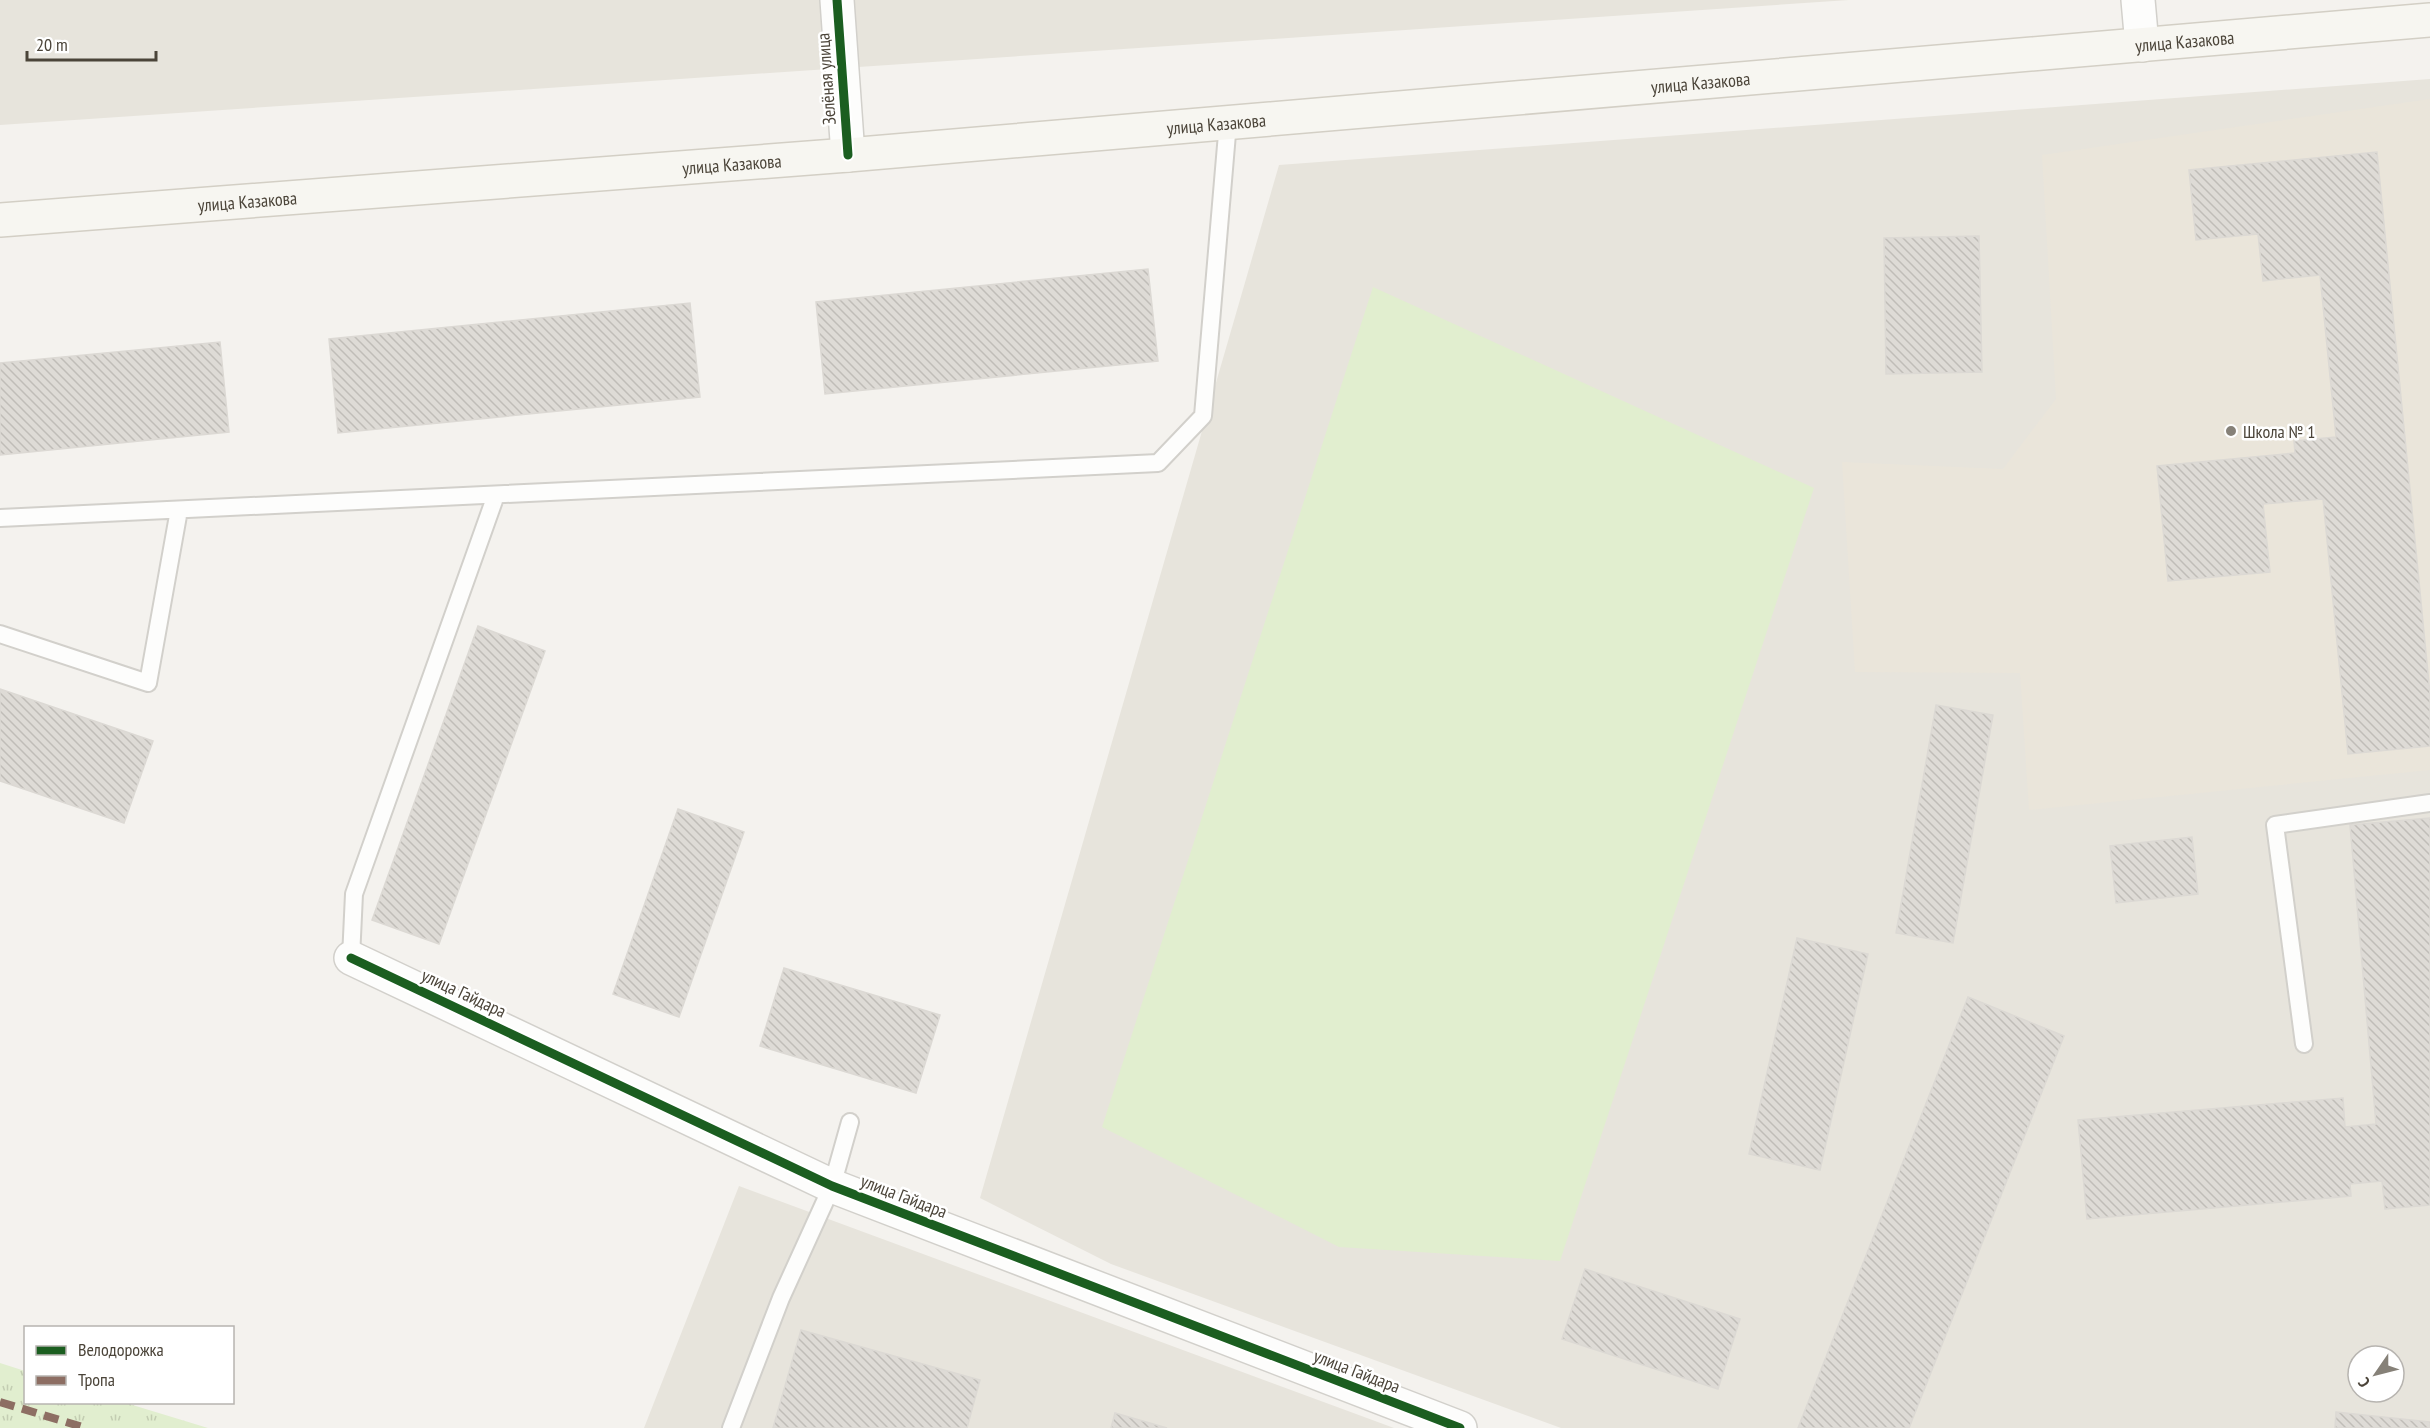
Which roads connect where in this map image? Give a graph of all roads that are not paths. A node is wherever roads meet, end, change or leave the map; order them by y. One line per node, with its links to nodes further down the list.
1 (837, 0): 6 (street, Зелёная улица)
2 (2138, 0): 4 (street)
3 (2430, 20): 4 (main road, улица Казакова)
4 (2142, 45): 5 (main road, улица Казакова)
5 (1228, 122): 6 (main road, улица Казакова); 8 (lane)
6 (848, 155): 7 (main road, улица Казакова)
7 (0, 220)
8 (496, 495): 9 (lane); 13 (lane)
9 (179, 510): 10 (lane); 11 (lane)
10 (0, 518)
11 (0, 633)
12 (2430, 803): 14 (lane)
13 (351, 958): 16 (street, улица Гайдара)
14 (2304, 1044)
15 (850, 1122): 16 (lane)
16 (832, 1186): 17 (lane); 18 (street, улица Гайдара)
17 (731, 1428)
18 (1460, 1428)

